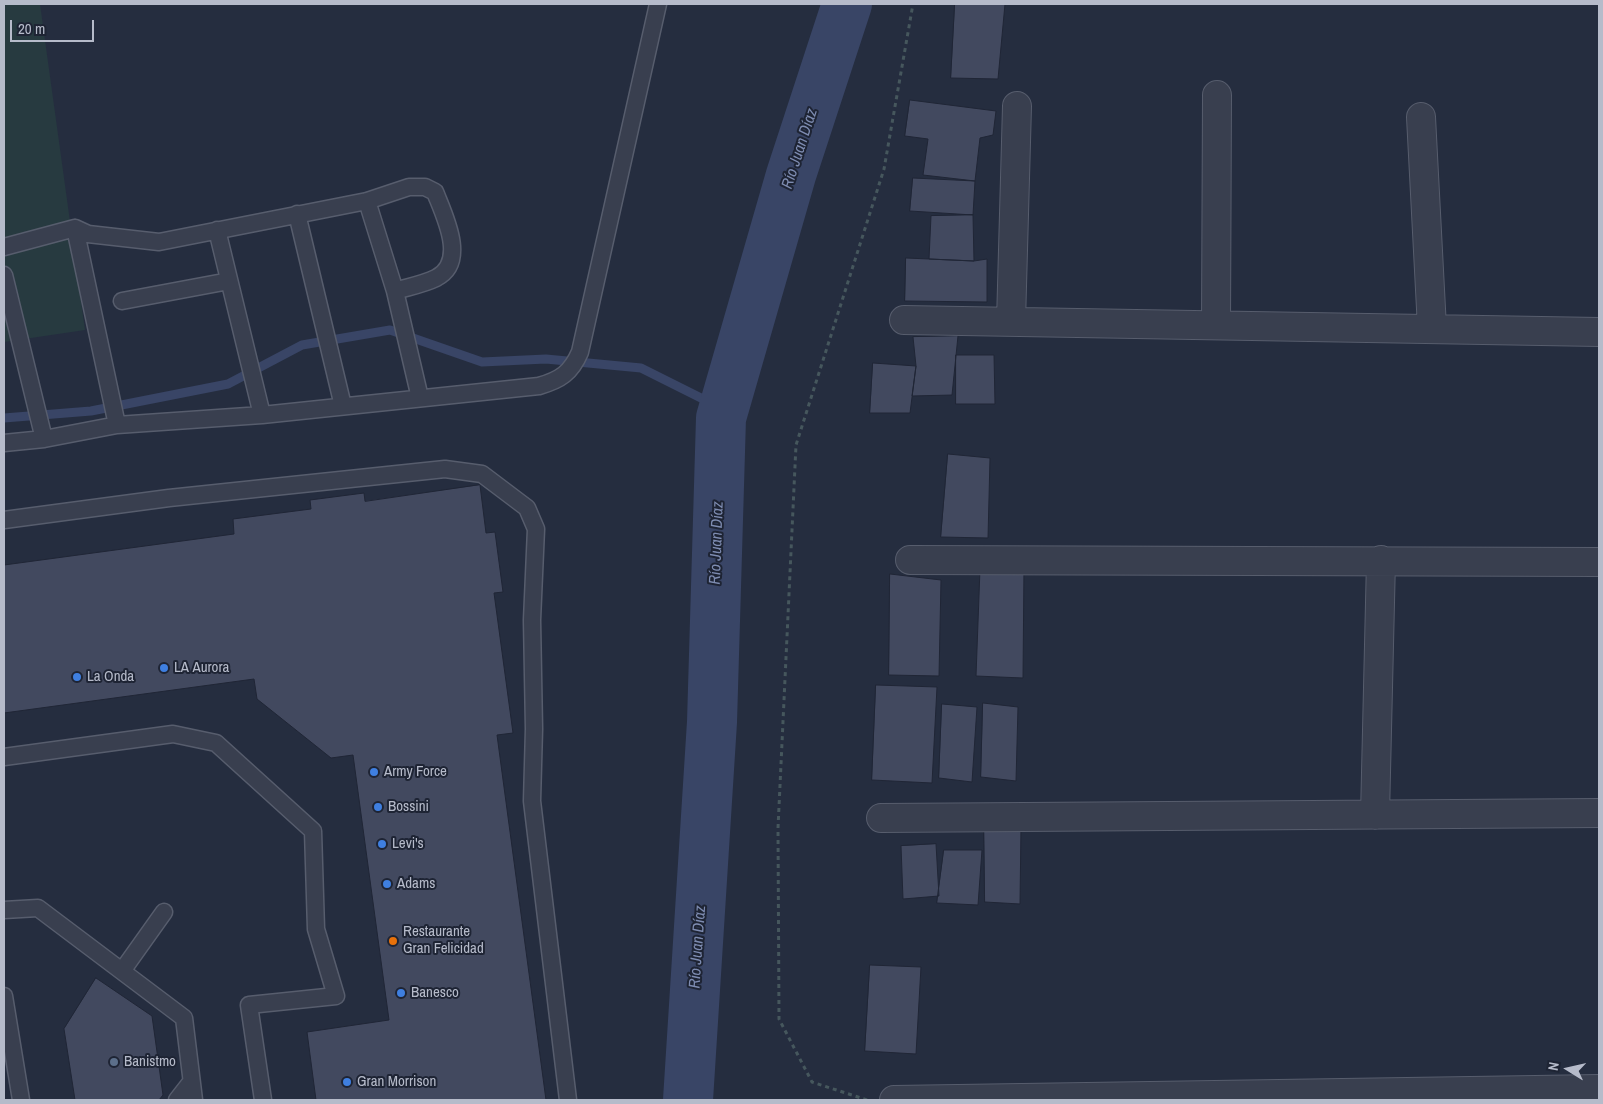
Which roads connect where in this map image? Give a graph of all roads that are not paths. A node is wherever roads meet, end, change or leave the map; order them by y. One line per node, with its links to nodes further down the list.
1 (658, 4): 19 (lane)
2 (1217, 95): 16 (street)
3 (1017, 106): 15 (street)
4 (1421, 117): 17 (street)
5 (367, 200): 6 (lane); 12 (lane); 12 (lane)
6 (297, 214): 8 (lane); 20 (lane)
7 (75, 228): 8 (lane); 9 (lane); 22 (lane)
8 (217, 230): 11 (lane)
9 (4, 247)
10 (4, 275): 23 (lane)
11 (230, 281): 13 (lane); 21 (lane)
12 (395, 291): 19 (lane)
13 (122, 301)
14 (904, 320): 15 (street)
15 (1011, 322): 16 (street)
16 (1216, 325): 17 (street)
17 (1432, 328): 18 (street)
18 (1599, 332)
19 (420, 398): 20 (lane)
20 (343, 406): 21 (lane)
21 (262, 414): 22 (lane)
22 (117, 425): 23 (lane)
23 (44, 439): 24 (lane)
24 (4, 443)
25 (4, 520): 45 (lane)
26 (910, 560): 27 (street)
27 (1380, 560): 28 (street); 31 (street)
28 (1599, 562)
29 (4, 757): 36 (lane)
30 (1599, 813): 31 (street)
31 (1375, 814): 32 (street)
32 (881, 818)
33 (4, 910): 37 (lane)
34 (164, 912): 37 (lane)
35 (302, 919): 36 (lane)
36 (316, 928): 44 (lane)
37 (122, 971): 39 (lane)
38 (4, 996): 41 (lane)
39 (191, 1082): 42 (lane); 43 (lane)
40 (1599, 1089): 46 (street)
41 (21, 1100)
42 (177, 1100)
43 (194, 1100)
44 (263, 1100)
45 (568, 1100)
46 (894, 1100)

